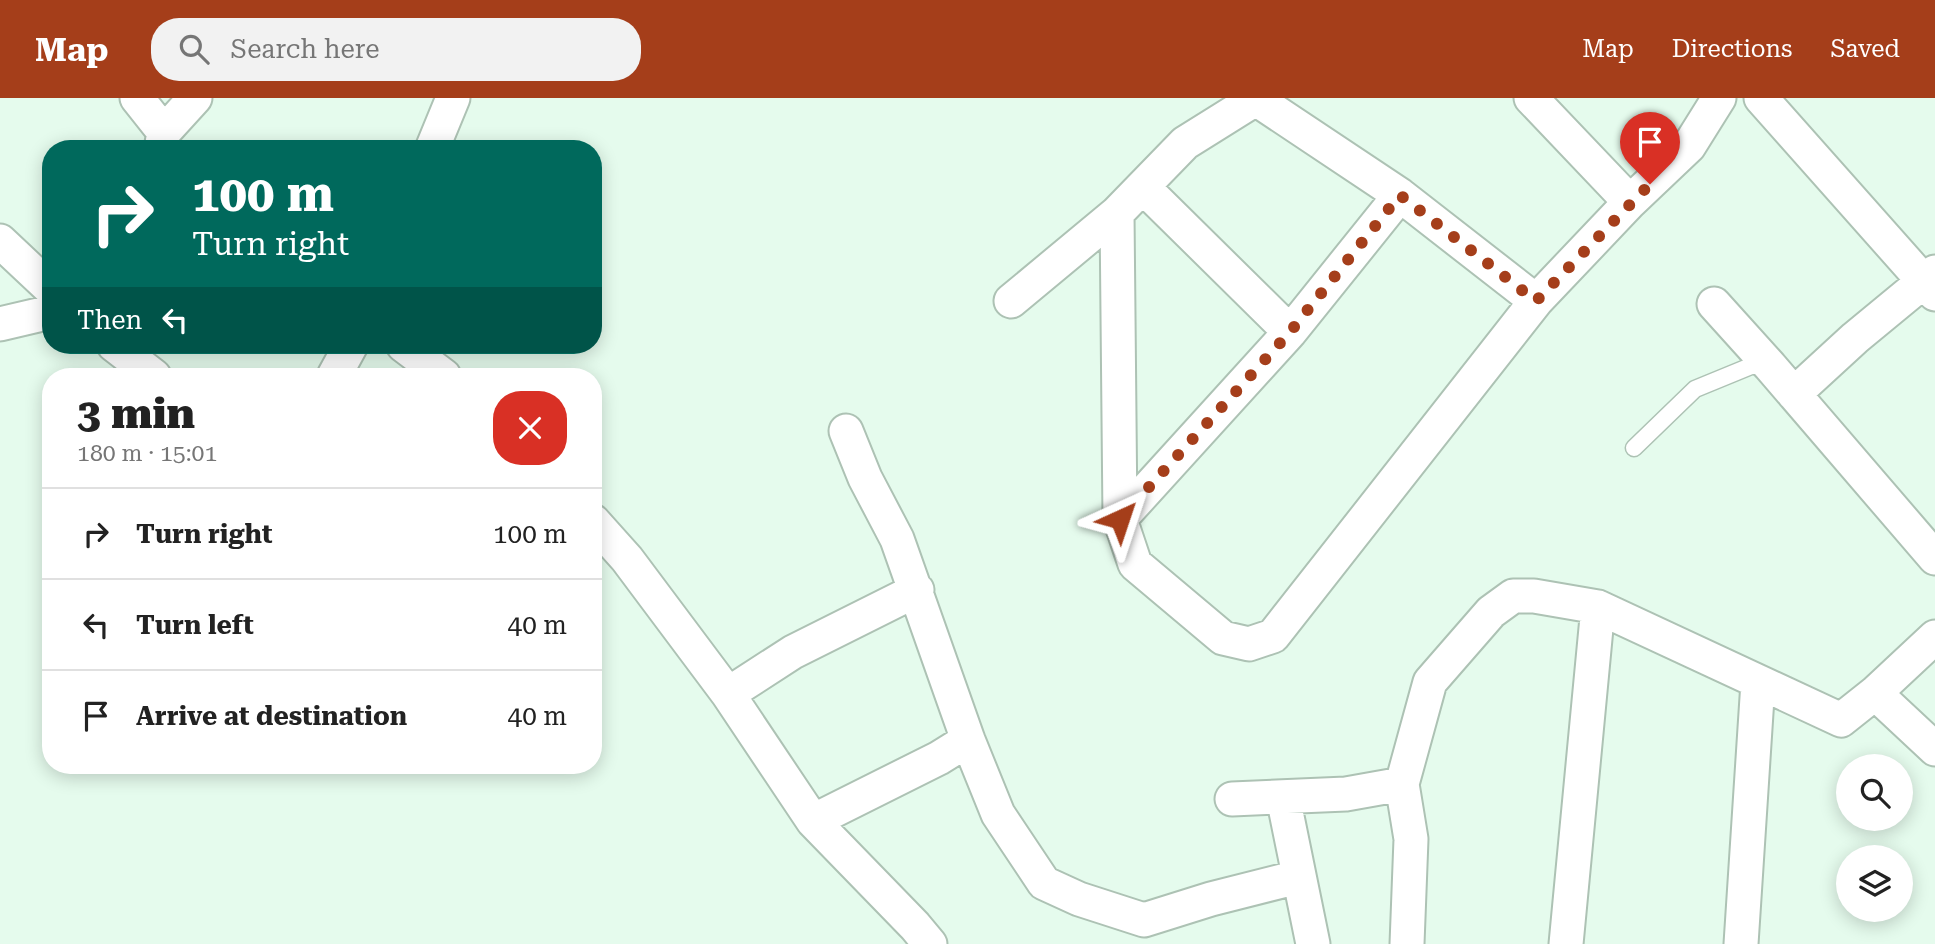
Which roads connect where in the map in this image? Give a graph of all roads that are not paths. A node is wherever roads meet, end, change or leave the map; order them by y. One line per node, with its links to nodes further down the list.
1 (137, 98): 8 (street)
2 (195, 98): 8 (street)
3 (453, 98): 9 (street)
4 (1257, 98): 10 (street); 11 (street)
5 (1531, 98): 12 (street)
6 (1719, 98): 12 (street)
7 (1761, 98): 16 (street)
8 (163, 140)
9 (436, 140)
10 (1143, 187): 13 (street); 22 (street)
11 (1400, 195): 17 (street); 22 (street)
12 (1630, 202): 17 (street)
13 (1116, 213): 18 (street); 31 (street)
14 (0, 241): 15 (street)
15 (42, 281)
16 (1931, 283): 28 (street)
17 (1536, 301): 31 (street)
18 (1011, 302)
19 (1714, 304): 26 (street)
20 (42, 314): 21 (street)
21 (0, 324)
22 (1290, 332): 31 (street)
23 (131, 354): 25 (street)
24 (415, 354): 27 (street)
25 (152, 365)
26 (1770, 366): 28 (street); 30 (lane)
27 (433, 368)
28 (1794, 394): 33 (street)
29 (846, 431): 34 (street)
30 (1634, 448)
31 (1120, 519)
32 (602, 531): 39 (street)
33 (1935, 558)
34 (917, 590): 39 (street); 40 (street)
35 (1598, 607): 37 (street); 42 (street); 50 (street)
36 (1935, 637): 38 (street)
37 (1758, 682): 38 (street); 51 (street)
38 (1875, 693): 41 (street)
39 (728, 694): 45 (street)
40 (968, 740): 45 (street); 46 (street)
41 (1935, 748)
42 (1402, 784): 43 (street); 49 (street)
43 (1283, 797): 44 (street); 46 (street)
44 (1232, 799)
45 (813, 821): 47 (street)
46 (1298, 877): 48 (street)
47 (930, 944)
48 (1313, 944)
49 (1407, 944)
50 (1566, 944)
51 (1741, 944)

